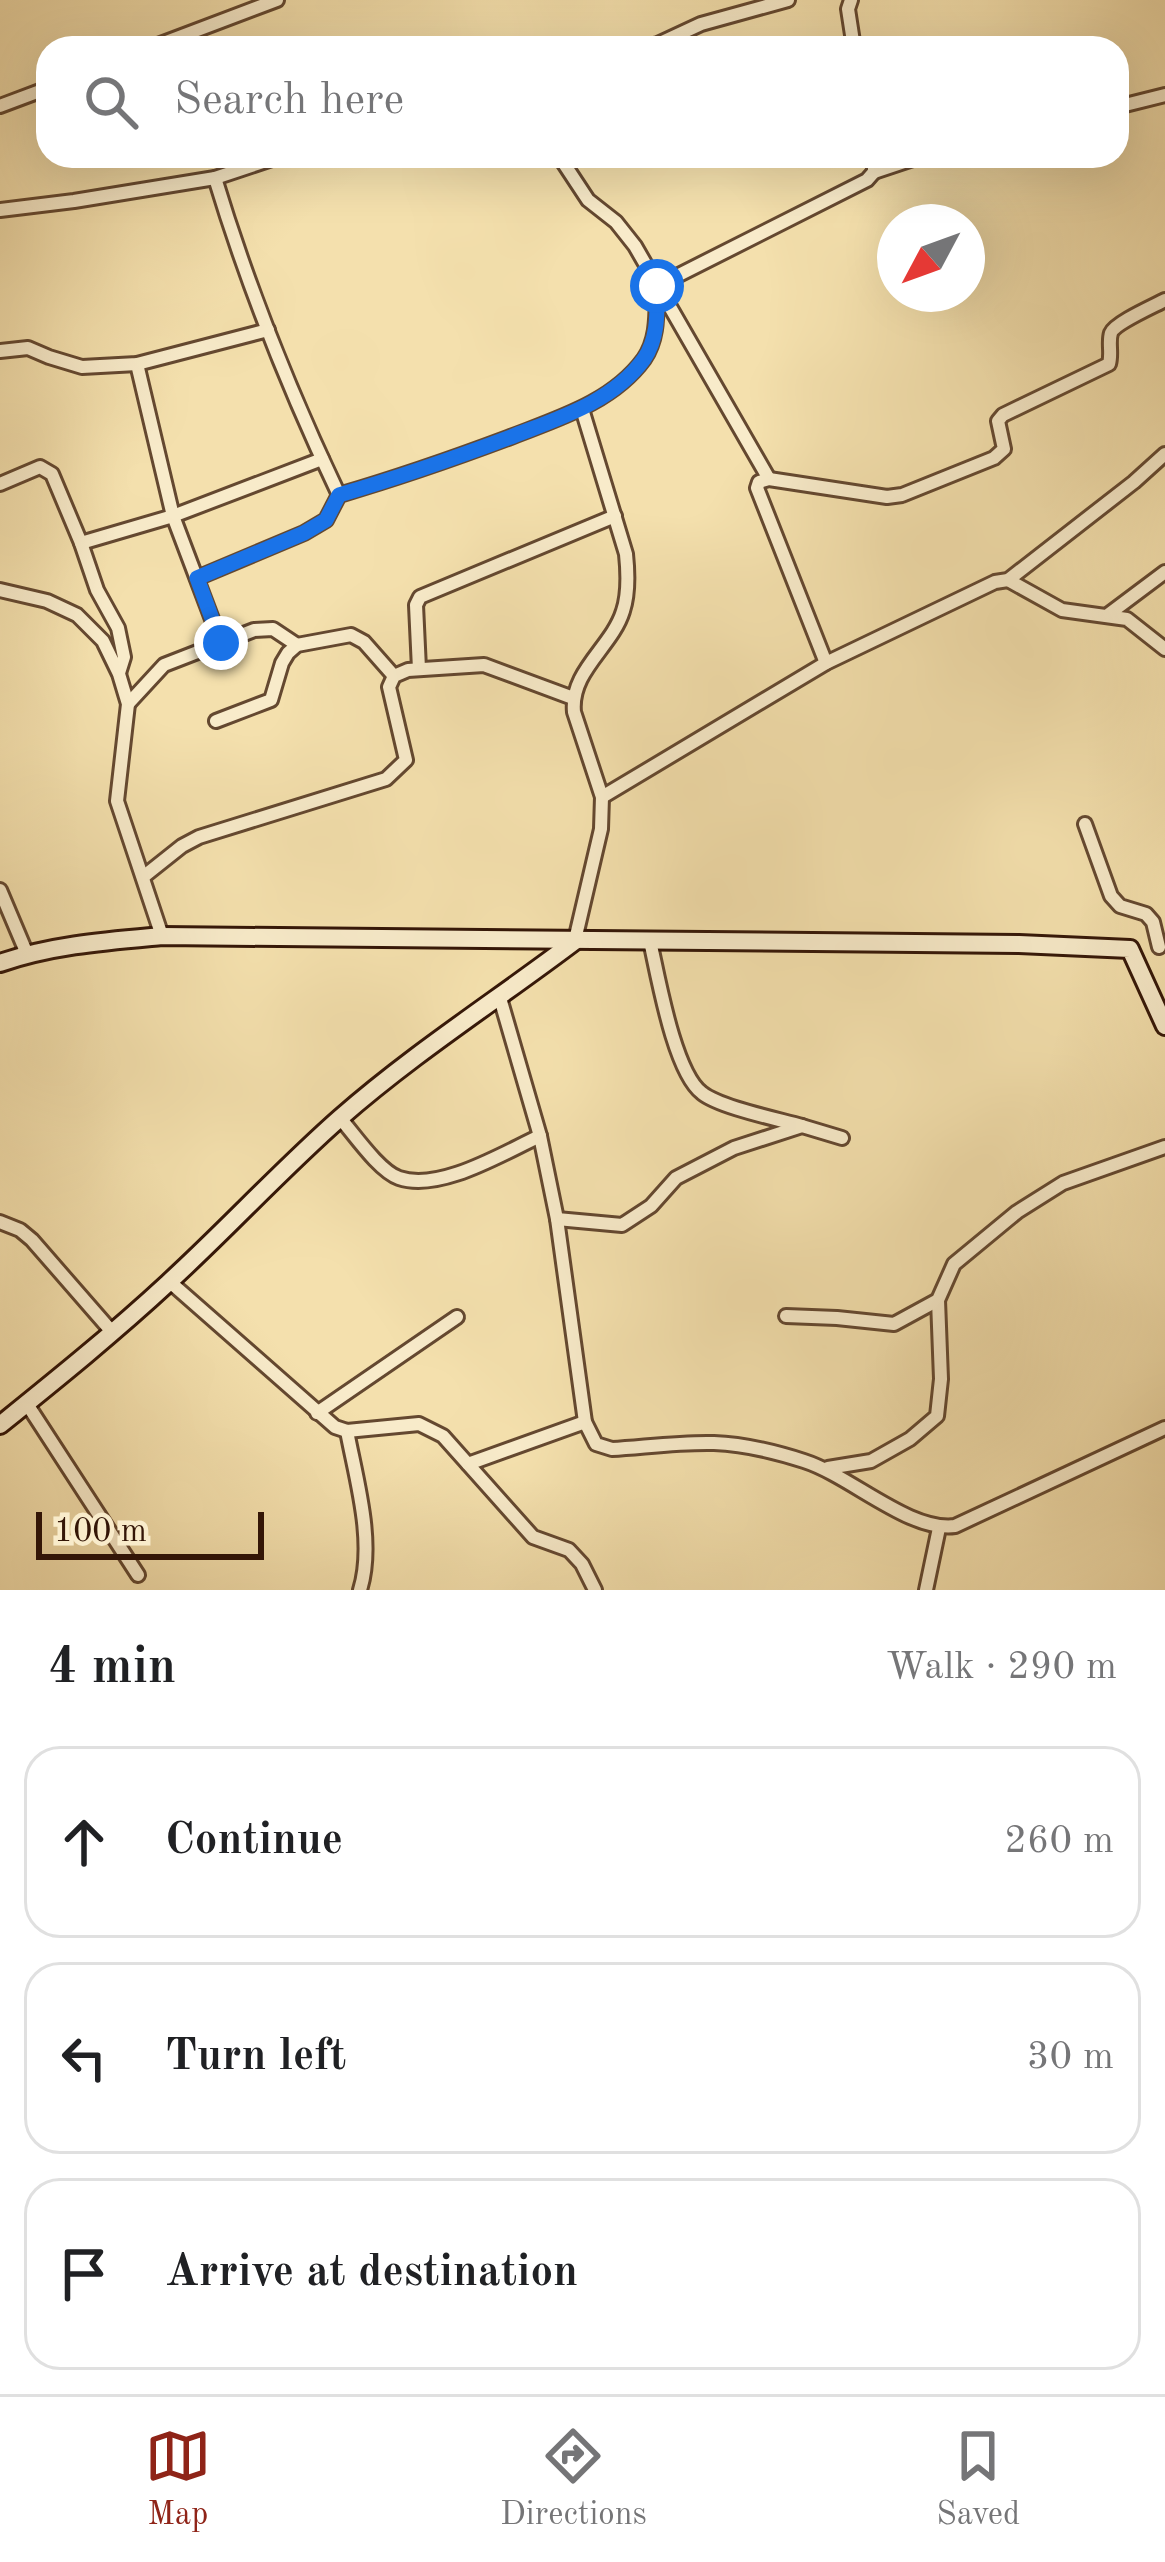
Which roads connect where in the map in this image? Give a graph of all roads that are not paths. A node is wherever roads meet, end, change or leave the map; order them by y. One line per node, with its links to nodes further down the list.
1 (277, 0): 4 (street)
2 (788, 0): 5 (street)
3 (850, 0): 6 (street)
4 (182, 36)
5 (674, 36)
6 (852, 36)
7 (36, 92): 10 (street)
8 (1165, 95): 9 (street)
9 (1129, 104)
10 (0, 106)
11 (245, 168): 16 (street)
12 (567, 168): 18 (street)
13 (874, 168): 15 (street)
14 (886, 168): 15 (street)
15 (874, 172): 18 (street)
16 (215, 178): 17 (street); 20 (street)
17 (0, 211)
18 (657, 286): 23 (street); 26 (street)
19 (1165, 300): 26 (street)
20 (268, 330): 22 (street); 25 (street)
21 (0, 351): 22 (street)
22 (137, 364): 29 (street)
23 (582, 410): 28 (street); 30 (street)
24 (1165, 454): 34 (street)
25 (322, 459): 28 (street); 29 (street)
26 (769, 479): 40 (street)
27 (0, 484): 31 (street)
28 (339, 495): 33 (street)
29 (173, 516): 31 (street); 33 (street)
30 (615, 516): 41 (street); 44 (street)
31 (81, 543): 42 (street)
32 (1165, 572): 36 (street)
33 (197, 578): 37 (street)
34 (1008, 580): 36 (street); 40 (street)
35 (0, 590): 42 (street)
36 (1109, 614): 39 (street)
37 (221, 643): 38 (street); 45 (street)
38 (297, 645): 43 (street); 46 (street)
39 (1165, 649)
40 (826, 663): 47 (street)
41 (419, 669): 43 (street); 44 (street)
42 (119, 674): 45 (street)
43 (394, 676): 49 (street)
44 (573, 698): 47 (street)
45 (128, 704): 49 (street)
46 (216, 721)
47 (602, 797): 52 (street)
48 (1085, 824): 54 (street)
49 (143, 878): 51 (street)
50 (0, 890): 56 (street)
51 (162, 936): 52 (street); 56 (street)
52 (575, 940): 53 (street); 58 (street)
53 (650, 940): 55 (street); 61 (street)
54 (1162, 947): 55 (street)
55 (1130, 949): 59 (street)
56 (27, 953): 57 (street)
57 (0, 963)
58 (500, 998): 60 (street); 62 (street)
59 (1165, 1026)
60 (340, 1118): 62 (street); 67 (street)
61 (802, 1126): 63 (street); 65 (street)
62 (540, 1136): 65 (street)
63 (842, 1138)
64 (1165, 1147): 68 (street)
65 (556, 1219): 74 (street)
66 (0, 1222): 71 (street)
67 (170, 1282): 71 (street); 73 (street)
68 (938, 1300): 69 (street); 79 (street)
69 (786, 1316)
70 (457, 1317): 73 (street)
71 (113, 1333): 72 (street)
72 (27, 1403): 75 (street); 81 (street)
73 (317, 1413): 77 (street)
74 (585, 1422): 78 (street); 79 (street)
75 (0, 1425)
76 (1165, 1428): 80 (street)
77 (346, 1431): 78 (street); 82 (street)
78 (468, 1464): 83 (street)
79 (827, 1468): 80 (street)
80 (939, 1528): 84 (street)
81 (138, 1575)
82 (360, 1590)
83 (596, 1590)
84 (926, 1590)

